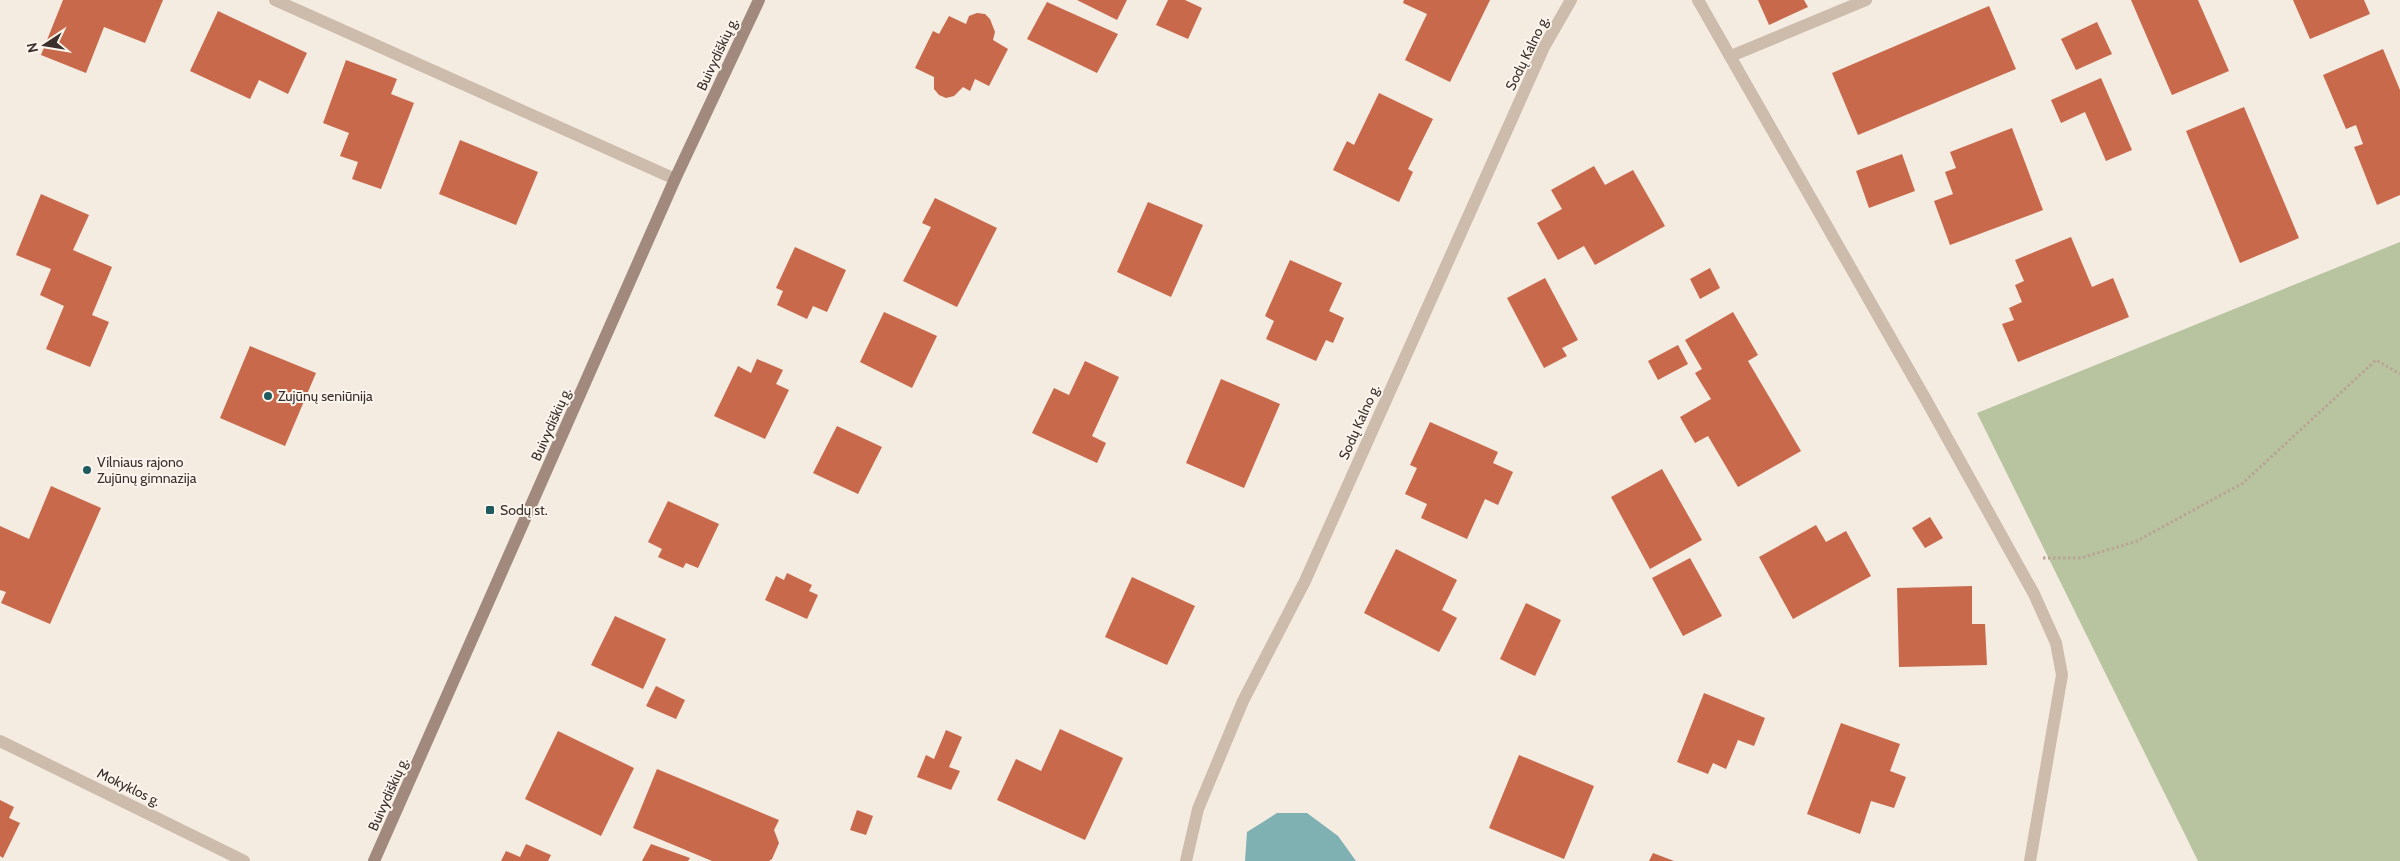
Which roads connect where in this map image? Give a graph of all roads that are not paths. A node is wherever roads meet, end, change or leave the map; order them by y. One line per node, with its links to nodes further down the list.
1 (275, 0): 7 (street)
2 (758, 0): 7 (main road, Buivydiškių g.)
3 (1571, 0): 11 (street, Sodų Kalno g.)
4 (1698, 0): 6 (street)
5 (1866, 0): 6 (street)
6 (1731, 56): 12 (street)
7 (675, 179): 10 (main road, Buivydiškių g.)
8 (0, 741): 9 (street, Mokyklos g.)
9 (244, 861)
10 (374, 861)
11 (1186, 861)
12 (2030, 861)

